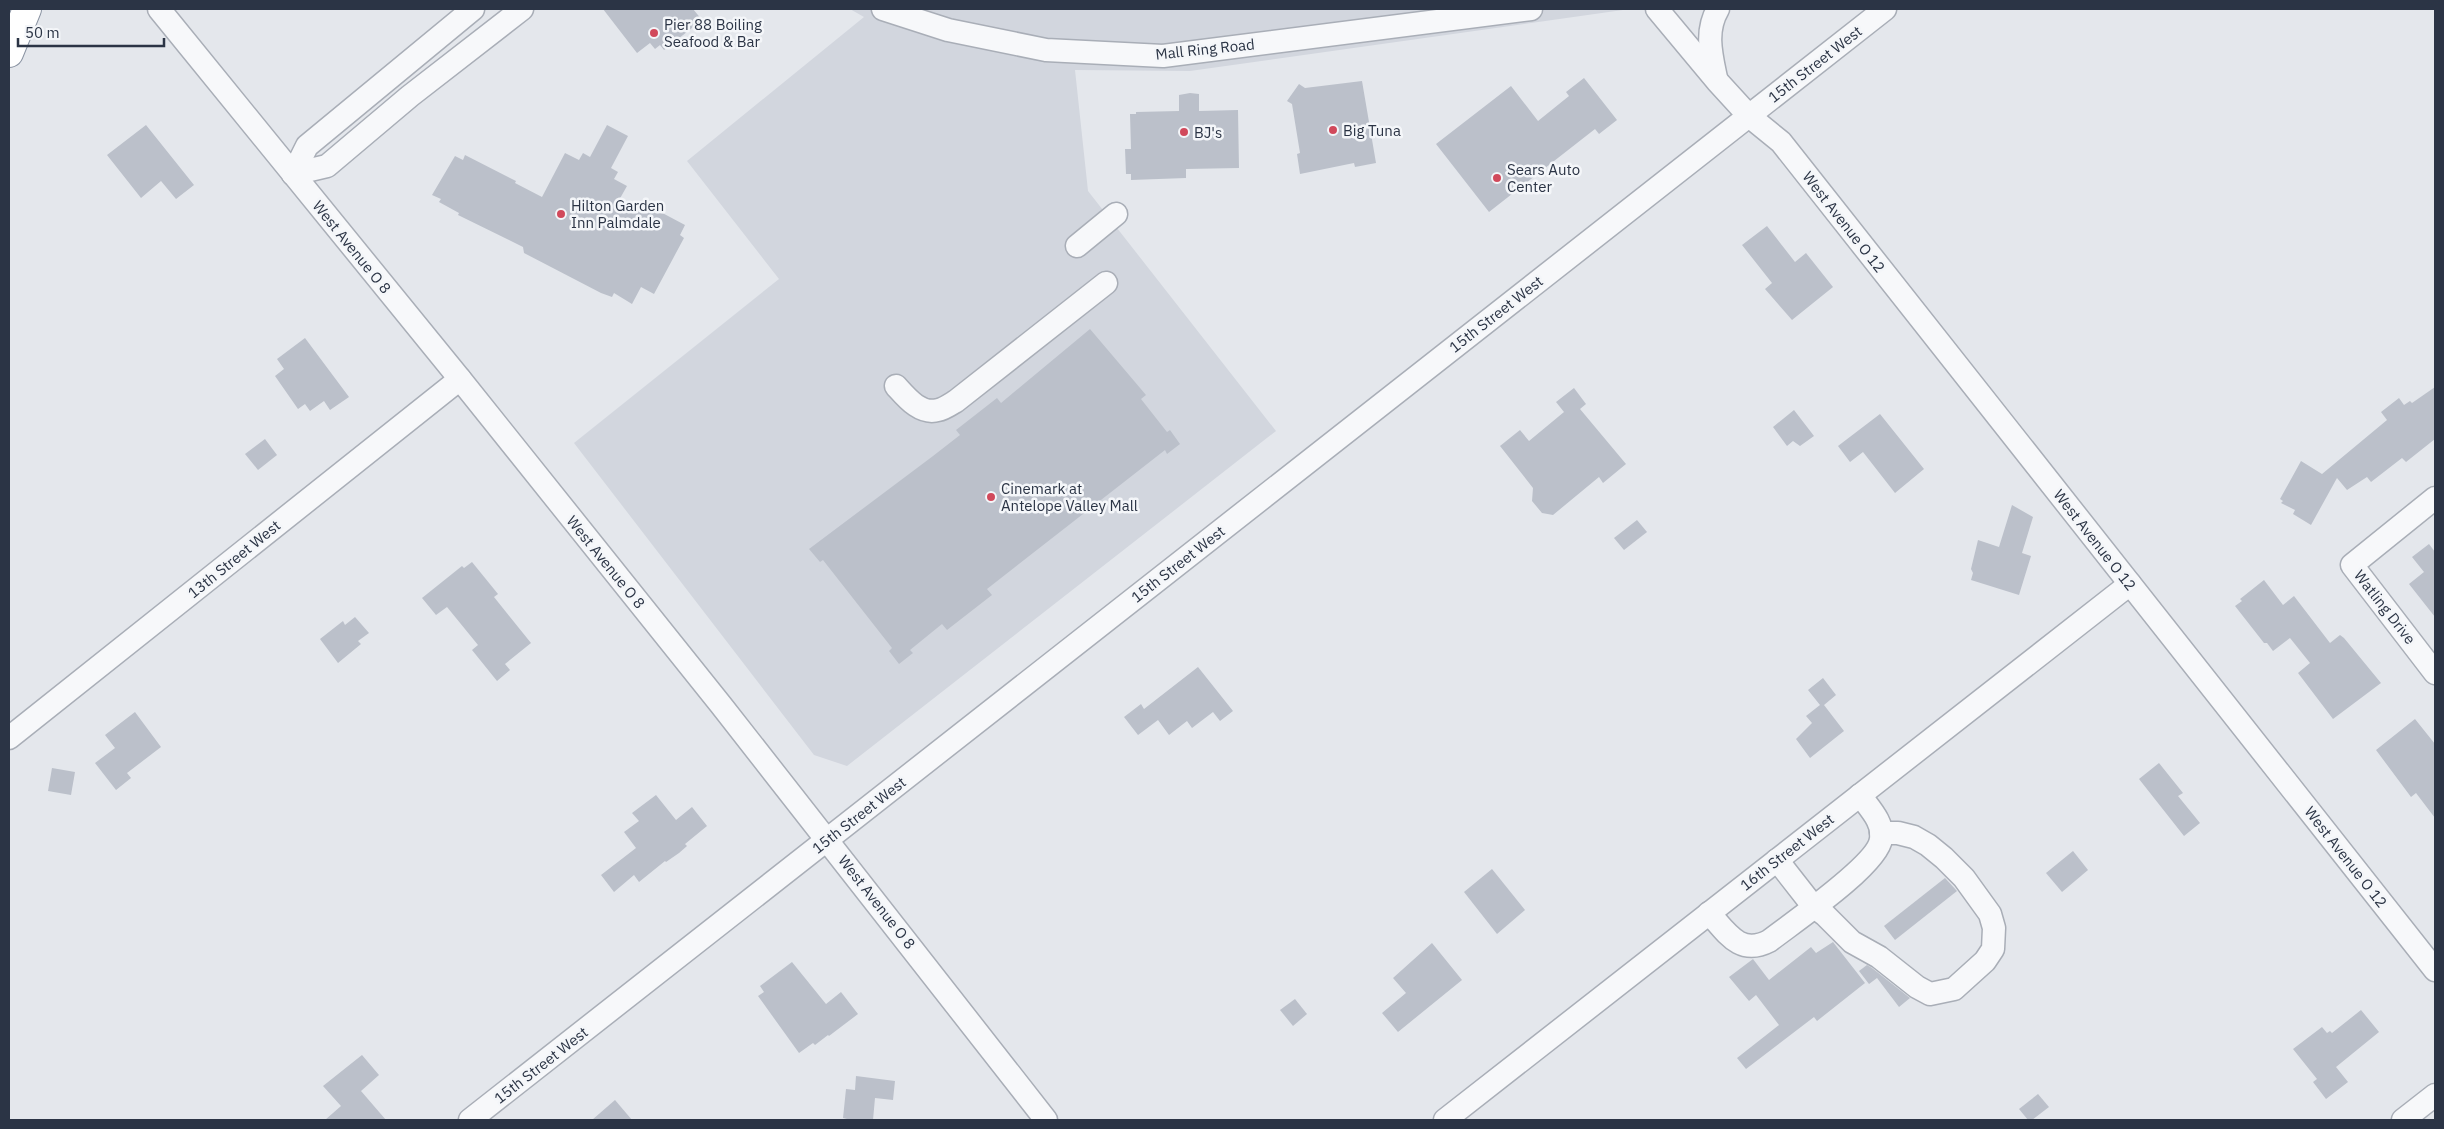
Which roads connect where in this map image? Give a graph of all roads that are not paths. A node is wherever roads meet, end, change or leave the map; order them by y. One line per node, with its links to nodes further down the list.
1 (27, 9): 10 (highway)
2 (160, 9): 13 (street, West Avenue O 8)
3 (473, 9): 13 (street)
4 (522, 9): 13 (street)
5 (883, 9): 6 (street, Mall Ring Road)
6 (1531, 9)
7 (1658, 9): 11 (street, West Avenue O 12)
8 (1718, 9): 11 (street)
9 (1885, 9): 12 (street, 15th Street West)
10 (9, 53)
11 (1717, 81): 12 (street, West Avenue O 12)
12 (1748, 116): 20 (street, West Avenue O 12); 25 (street, 15th Street West)
13 (293, 174): 17 (street, West Avenue O 8)
14 (1116, 214): 15 (street)
15 (1077, 246)
16 (1106, 283): 18 (street)
17 (460, 378): 22 (street, 13th Street West); 25 (street, West Avenue O 8)
18 (896, 386)
19 (2435, 498): 21 (street, Watling Drive)
20 (2130, 584): 23 (street, 16th Street West); 29 (street, West Avenue O 12)
21 (2435, 673)
22 (9, 738)
23 (1860, 795): 24 (street); 26 (street, 16th Street West)
24 (1882, 833): 27 (street); 27 (street)
25 (828, 839): 31 (street, 15th Street West); 32 (street, West Avenue O 8)
26 (1777, 860): 27 (street); 28 (street, 16th Street West)
27 (1813, 906): 28 (street)
28 (1709, 913): 33 (street, 16th Street West)
29 (2435, 970)
30 (2435, 1095): 34 (street)
31 (470, 1120)
32 (1046, 1120)
33 (1445, 1120)
34 (2403, 1120)

